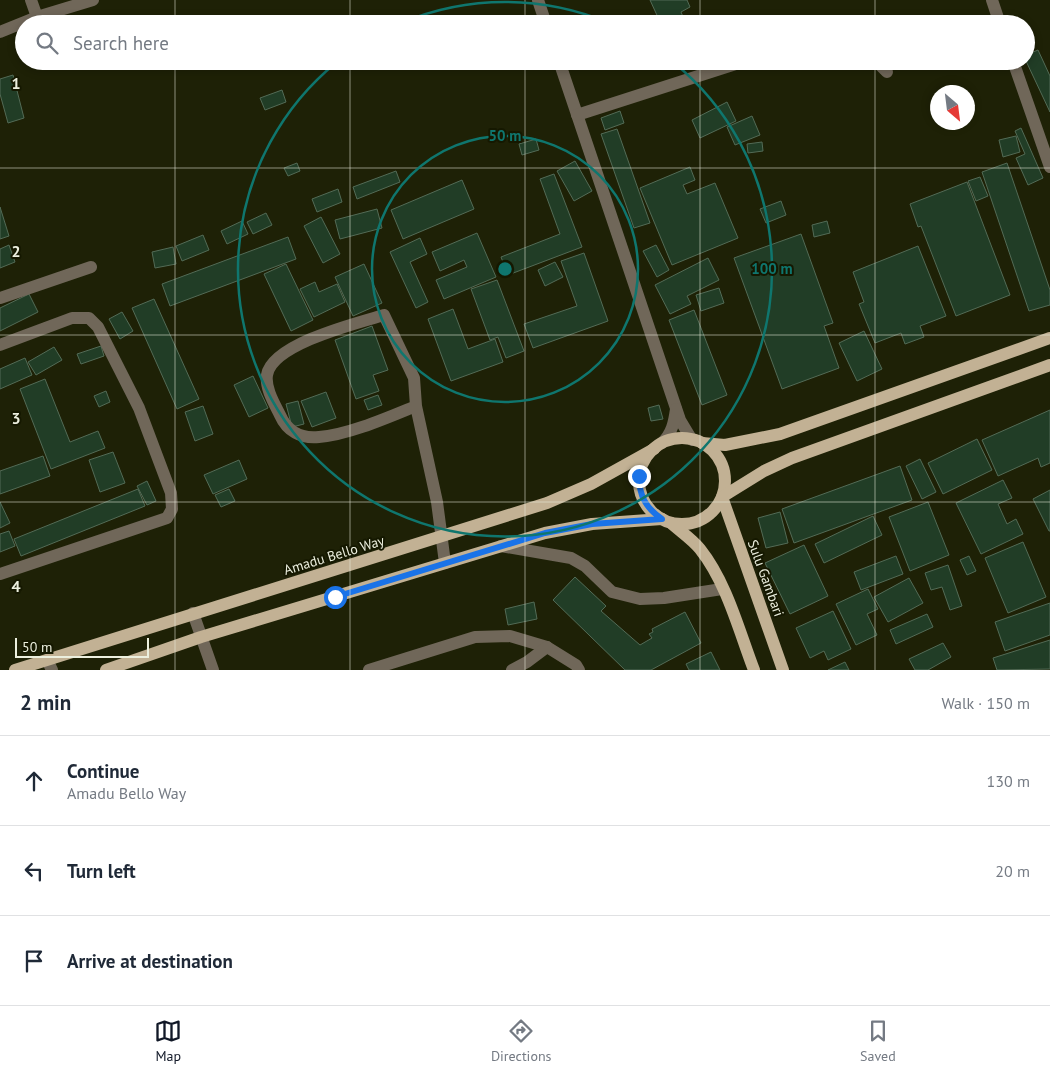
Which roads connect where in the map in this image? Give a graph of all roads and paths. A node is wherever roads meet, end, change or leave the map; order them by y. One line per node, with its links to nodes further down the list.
1 (31, 0): 5 (street)
2 (93, 0): 6 (street)
3 (538, 0): 7 (street)
4 (992, 0): 8 (street)
5 (36, 15)
6 (44, 15)
7 (543, 15)
8 (997, 15)
9 (15, 26): 10 (street)
10 (0, 32)
11 (562, 70): 14 (street)
12 (717, 70): 14 (street)
13 (1016, 70): 15 (street)
14 (577, 115): 22 (street)
15 (1050, 167)
16 (91, 267): 17 (street)
17 (0, 298)
18 (1050, 338): 23 (main road)
19 (0, 345): 30 (street)
20 (1050, 364): 25 (main road)
21 (416, 406): 21 (street); 27 (street)
22 (676, 406): 23 (street); 24 (street)
23 (697, 441): 24 (main road); 25 (main road)
24 (658, 446): 26 (main road); 27 (main road, Amadu Bello Way)
25 (722, 497): 26 (main road); 43 (main road, Sulu Gambari)
26 (666, 521): 28 (main road); 31 (main road)
27 (440, 538): 29 (street); 32 (main road, Amadu Bello Way)
28 (501, 546): 29 (main road); 31 (street)
29 (445, 563): 33 (main road)
30 (0, 574)
31 (722, 589): 42 (main road)
32 (193, 613): 33 (street); 35 (main road, Amadu Bello Way)
33 (201, 637): 37 (main road); 38 (street)
34 (547, 647): 39 (street); 40 (street); 41 (street)
35 (50, 665): 36 (main road, Amadu Bello Way)
36 (14, 670)
37 (106, 670)
38 (213, 670)
39 (369, 670)
40 (512, 670)
41 (579, 670)
42 (754, 670)
43 (783, 670)

